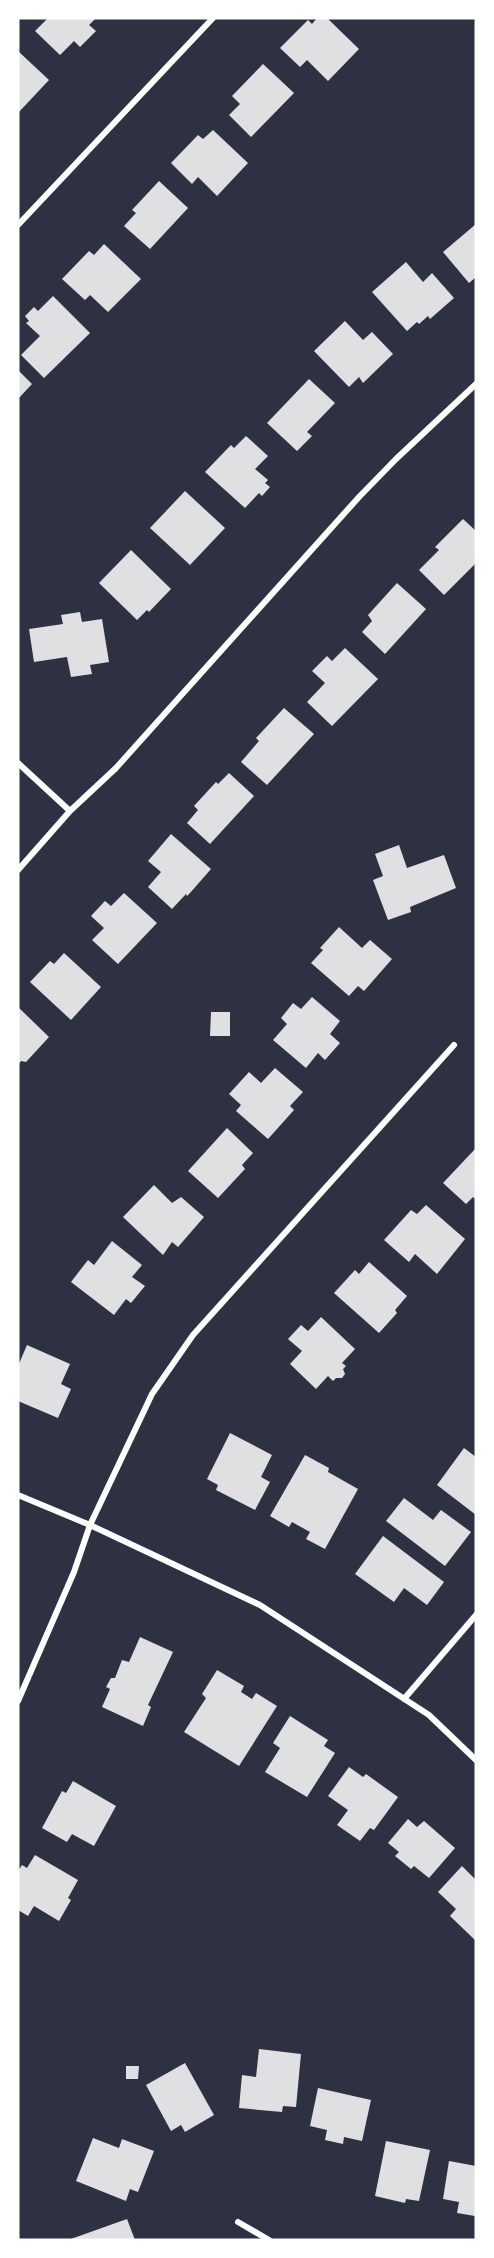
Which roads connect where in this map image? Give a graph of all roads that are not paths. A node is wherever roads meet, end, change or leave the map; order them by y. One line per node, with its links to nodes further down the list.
1 (213, 18): 2 (street)
2 (18, 225)
3 (476, 384): 5 (street)
4 (18, 763): 5 (street)
5 (70, 811): 6 (street)
6 (18, 870)
7 (454, 1045): 9 (street)
8 (18, 1495): 9 (street)
9 (90, 1525): 11 (street); 12 (street)
10 (476, 1615): 11 (street)
11 (404, 1699): 13 (street)
12 (18, 1701)
13 (476, 1760)
14 (238, 2222): 15 (street)
15 (269, 2240)

